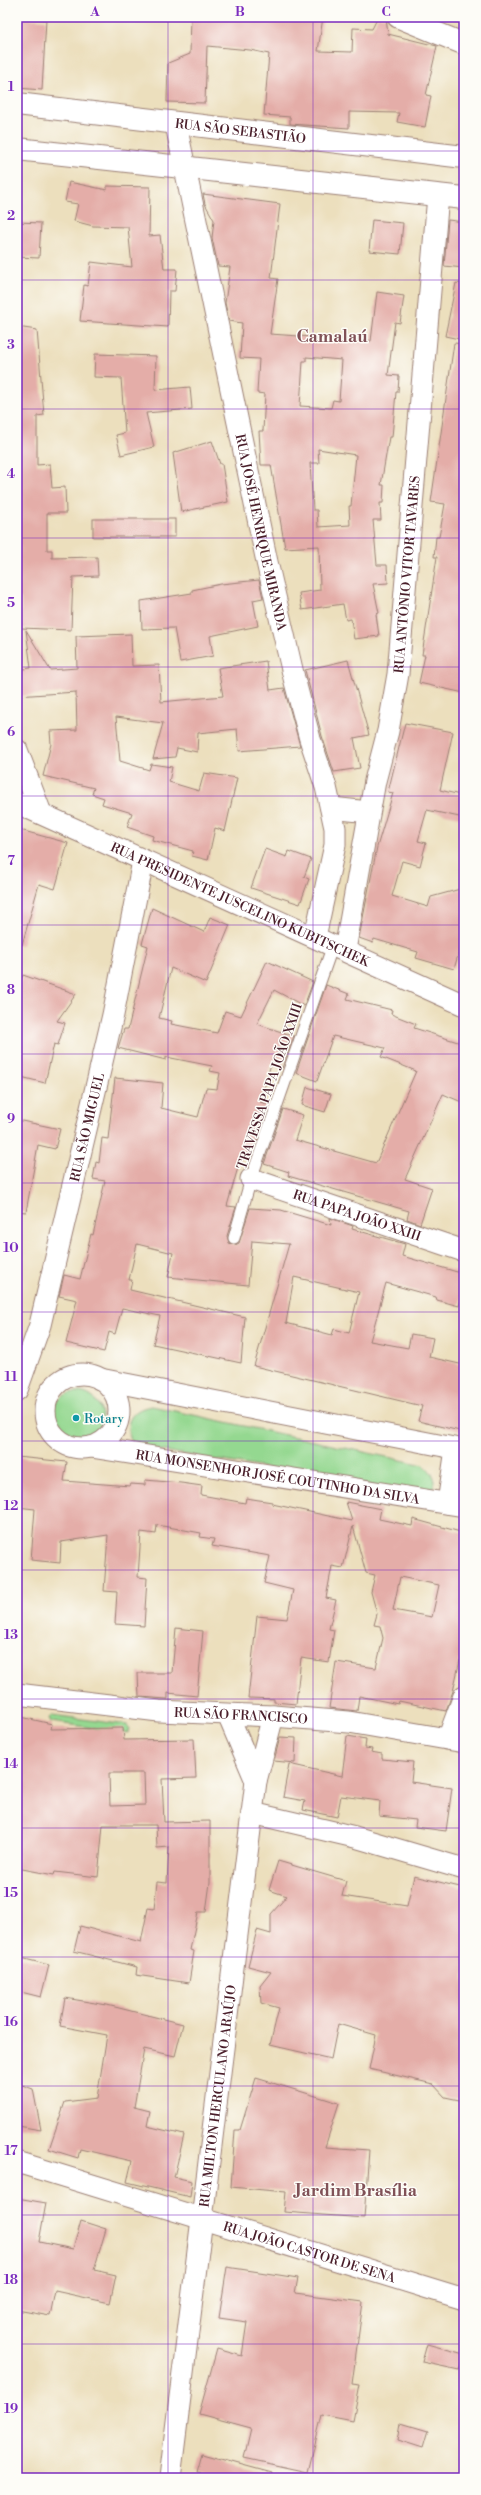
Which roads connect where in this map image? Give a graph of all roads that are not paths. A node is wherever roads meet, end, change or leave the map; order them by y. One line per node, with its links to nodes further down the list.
1 (398, 17): 2 (street)
2 (464, 44)
3 (17, 104): 4 (main road, RUA SÃO SEBASTIÃO)
4 (176, 124): 6 (main road, RUA SÃO SEBASTIÃO); 7 (street, RUA JOSÉ HENRIQUE MIRANDA)
5 (17, 149): 7 (main road)
6 (464, 157)
7 (183, 167): 8 (main road); 12 (street, RUA JOSÉ HENRIQUE MIRANDA)
8 (438, 195): 9 (main road); 13 (street, RUA ANTÔNIO VITOR TAVARES)
9 (464, 198)
10 (17, 750): 14 (street)
11 (17, 803): 14 (street, RUA PRESIDENTE JUSCELINO KUBITSCHEK)
12 (331, 808): 13 (street); 16 (street, RUA JOSÉ HENRIQUE MIRANDA)
13 (370, 812): 16 (street, RUA ANTÔNIO VITOR TAVARES)
14 (42, 813): 15 (street, RUA PRESIDENTE JUSCELINO KUBITSCHEK)
15 (143, 861): 16 (street, RUA PRESIDENTE JUSCELINO KUBITSCHEK); 22 (street, RUA SÃO MIGUEL)
16 (331, 944): 17 (street, RUA PRESIDENTE JUSCELINO KUBITSCHEK); 18 (lane, TRAVESSA PAPA JOÃO XXIII)
17 (464, 1005)
18 (251, 1179): 19 (lane, TRAVESSA PAPA JOÃO XXIII); 20 (street, RUA PAPA JOÃO XXIII)
19 (234, 1238)
20 (464, 1251)
21 (100, 1379): 23 (street); 24 (street); 25 (street)
22 (17, 1392): 23 (street)
23 (46, 1401): 24 (street)
24 (91, 1447): 26 (street, RUA MONSENHOR JOSÉ COUTINHO DA SILVA)
25 (460, 1450): 26 (street)
26 (456, 1504)
27 (17, 1694): 29 (street, RUA SÃO FRANCISCO)
28 (464, 1696): 31 (street)
29 (228, 1715): 30 (street, RUA SÃO FRANCISCO); 32 (street)
30 (273, 1716): 31 (street, RUA SÃO FRANCISCO); 32 (street, RUA MILTON HERCULANO ARAÚJO)
31 (456, 1740)
32 (256, 1781): 33 (street, RUA MILTON HERCULANO ARAÚJO)
33 (252, 1813): 34 (street); 36 (street, RUA MILTON HERCULANO ARAÚJO)
34 (464, 1869)
35 (17, 2162): 36 (street, RUA JOÃO CASTOR DE SENA)
36 (202, 2219): 37 (street, RUA JOÃO CASTOR DE SENA); 38 (street, RUA MILTON HERCULANO ARAÚJO)
37 (464, 2299)
38 (170, 2478)

